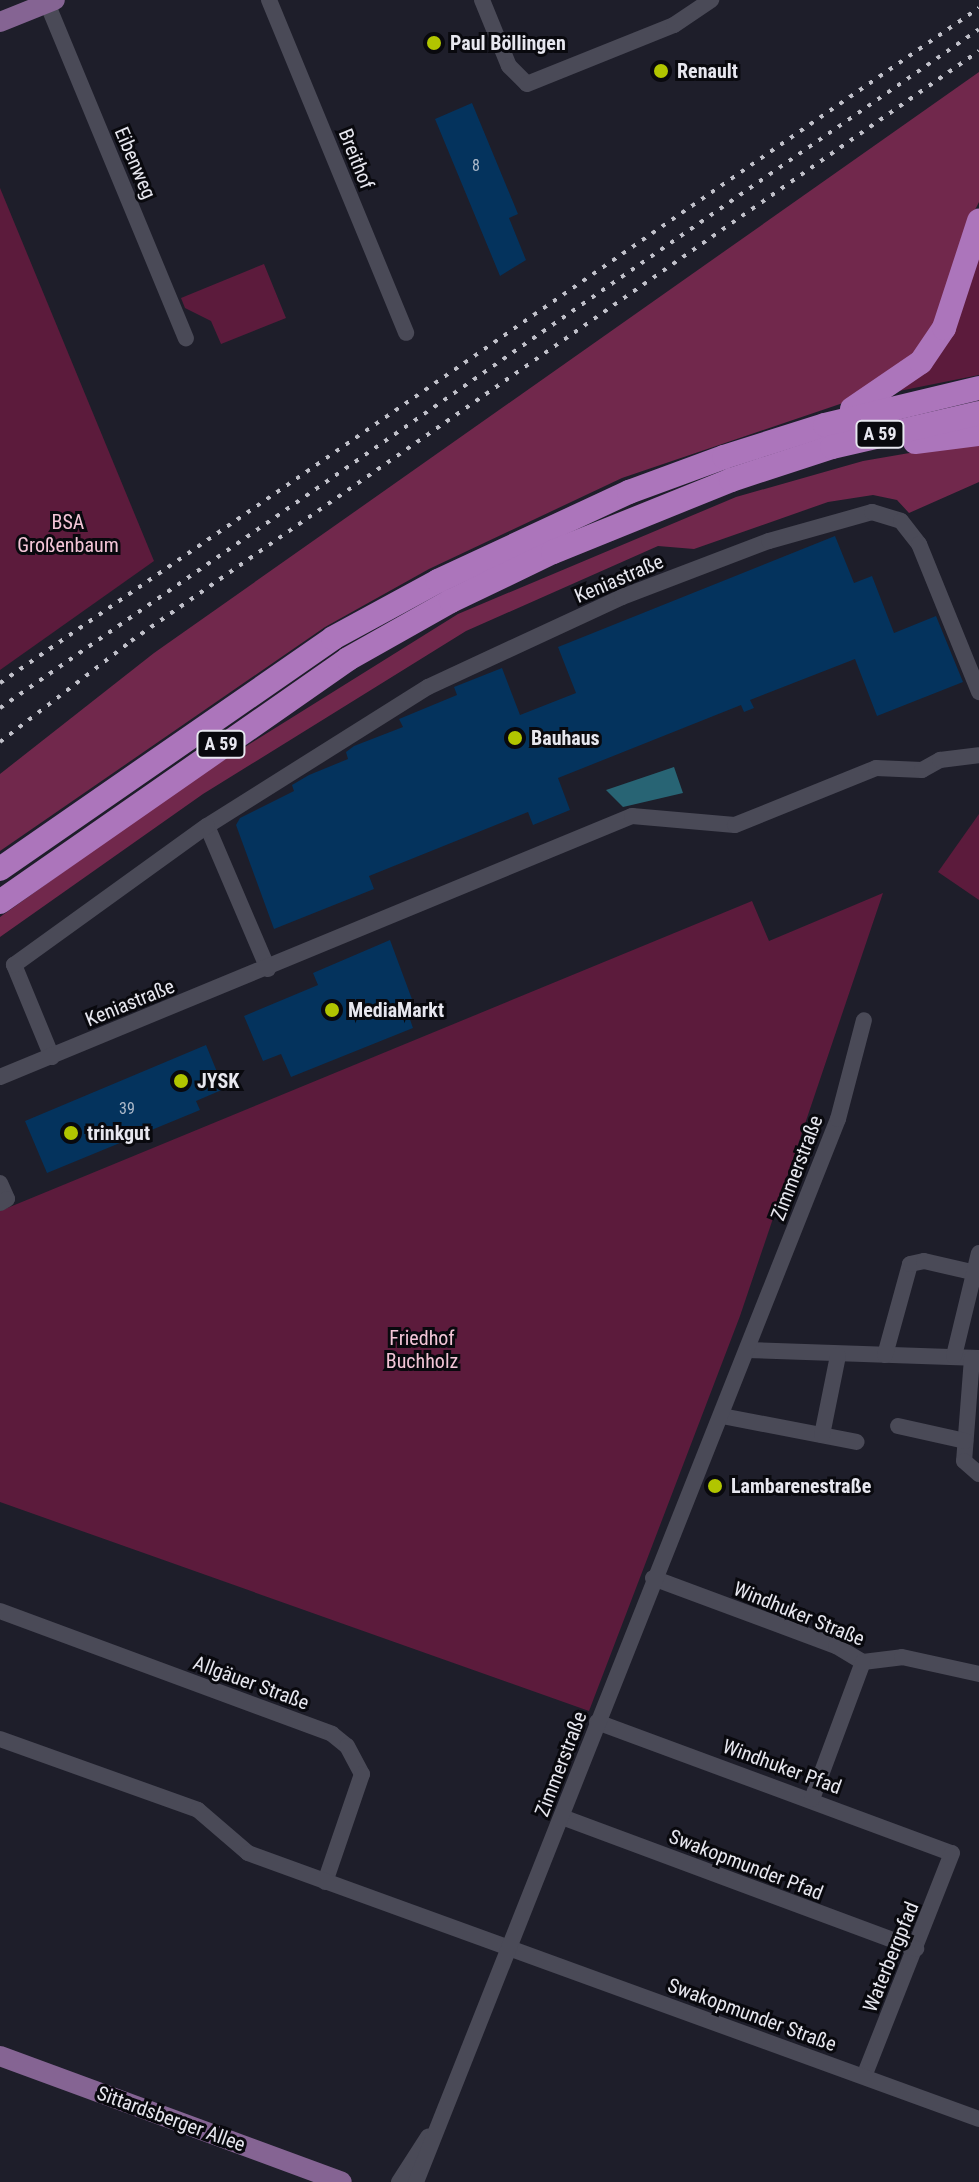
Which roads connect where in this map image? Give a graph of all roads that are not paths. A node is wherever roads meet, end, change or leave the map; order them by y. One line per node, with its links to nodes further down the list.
1 (269, 0): 8 (street, Breithof)
2 (482, 0): 5 (street)
3 (711, 0): 5 (street)
4 (51, 2): 6 (main road); 9 (street, Eibenweg)
5 (692, 7)
6 (0, 22)
7 (979, 221): 12 (highway)
8 (406, 333)
9 (186, 338)
10 (979, 388): 12 (highway, A 59)
11 (979, 413): 14 (highway, A 59)
12 (825, 425): 18 (highway, A 59)
13 (979, 434): 14 (highway)
14 (782, 462): 19 (highway, A 59)
15 (979, 692): 17 (street, Keniastraße)
16 (979, 755): 20 (street, Keniastraße)
17 (207, 826): 20 (street); 22 (street, Keniastraße)
18 (0, 869)
19 (0, 902)
20 (268, 969): 22 (street, Keniastraße)
21 (864, 1020): 28 (street, Zimmerstraße)
22 (52, 1057): 23 (street, Keniastraße)
23 (0, 1077)
24 (0, 1183): 25 (street)
25 (0, 1203)
26 (979, 1253): 27 (street)
27 (972, 1272): 29 (street); 31 (street)
28 (747, 1350): 30 (street); 32 (street, Zimmerstraße)
29 (885, 1355): 30 (street); 31 (street)
30 (838, 1356): 34 (street)
31 (968, 1357): 35 (street)
32 (722, 1416): 34 (street); 38 (street, Zimmerstraße)
33 (898, 1426): 35 (street)
34 (822, 1435): 36 (street)
35 (965, 1441): 37 (street)
36 (857, 1442)
37 (979, 1474)
38 (653, 1578): 40 (street, Windhuker Straße); 42 (street, Zimmerstraße)
39 (0, 1611): 47 (street, Allgäuer Straße)
40 (863, 1662): 41 (street, Windhuker Straße); 44 (street)
41 (979, 1674)
42 (597, 1722): 44 (street, Windhuker Pfad); 45 (street, Zimmerstraße)
43 (0, 1739): 47 (street)
44 (812, 1799): 46 (street, Windhuker Pfad)
45 (562, 1817): 48 (street, Swakopmunder Pfad); 49 (street, Zimmerstraße)
46 (952, 1853): 48 (street, Waterbergpfad)
47 (325, 1882): 49 (street)
48 (916, 1949): 51 (street, Waterbergpfad)
49 (511, 1951): 51 (street, Swakopmunder Straße); 53 (street, Zimmerstraße)
50 (0, 2056): 54 (main road, Sittardsberger Allee)
51 (864, 2076): 52 (street, Swakopmunder Straße)
52 (979, 2119)
53 (436, 2126): 55 (street, Zimmerstraße); 56 (street, Zimmerstraße)
54 (342, 2182)
55 (399, 2182)
56 (416, 2182)

